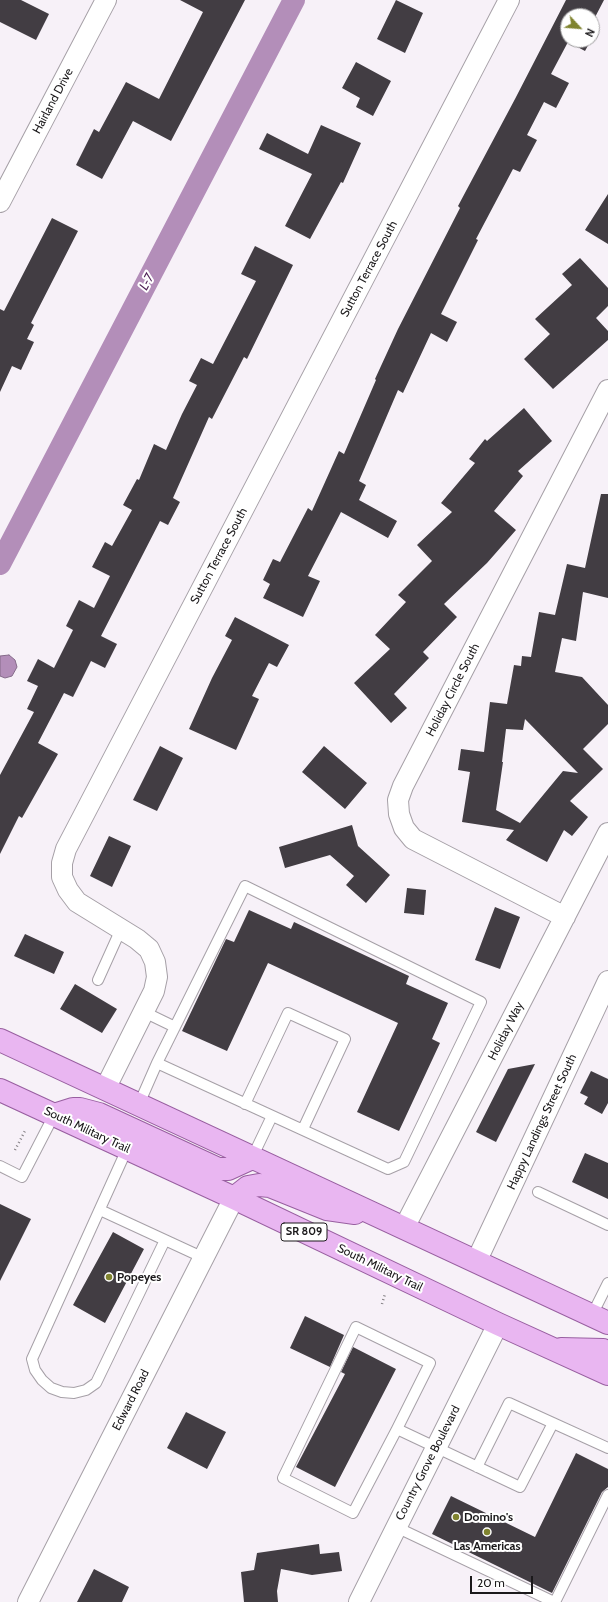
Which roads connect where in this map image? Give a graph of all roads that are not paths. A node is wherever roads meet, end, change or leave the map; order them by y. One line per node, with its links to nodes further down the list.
1 (106, 0): 3 (street, Hairland Drive)
2 (509, 0): 7 (street, Sutton Terrace South)
3 (0, 202)
4 (608, 390): 6 (street, Holiday Circle South)
5 (608, 833): 6 (street, Holiday Way)
6 (565, 917): 29 (street, Holiday Way)
7 (121, 929): 8 (lane); 10 (street, Sutton Terrace South)
8 (98, 980)
9 (608, 981): 32 (street, Happy Landings Street South)
10 (144, 1012): 11 (lane); 14 (street, Sutton Terrace South)
11 (175, 1027): 13 (lane); 20 (lane)
12 (0, 1040): 14 (main road)
13 (157, 1064): 16 (lane); 17 (lane)
14 (105, 1089): 16 (main road)
15 (1, 1092): 18 (main road, South Military Trail / SR 809)
16 (139, 1104): 22 (main road)
17 (245, 1104): 19 (lane); 20 (lane)
18 (54, 1115): 21 (main road, South Military Trail / SR 809); 22 (main road); 23 (lane)
19 (272, 1116): 20 (lane); 22 (lane)
20 (303, 1129)
21 (127, 1149): 25 (main road, South Military Trail / SR 809); 26 (lane)
22 (252, 1158): 27 (main road)
23 (0, 1166)
24 (538, 1192): 28 (lane)
25 (234, 1198): 27 (main road); 31 (street, Edward Road); 35 (main road, South Military Trail / SR 809)
26 (100, 1210): 30 (lane); 30 (lane)
27 (383, 1218): 29 (main road)
28 (608, 1225)
29 (404, 1228): 32 (main road)
30 (165, 1240): 31 (lane)
31 (204, 1258): 46 (street, Edward Road)
32 (476, 1262): 34 (main road)
33 (608, 1283): 34 (lane)
34 (600, 1319)
35 (498, 1324): 36 (main road, South Military Trail / SR 809); 41 (street, Country Grove Boulevard)
36 (552, 1348): 37 (main road); 38 (main road, South Military Trail / SR 809)
37 (608, 1352)
38 (608, 1374)
39 (553, 1423): 42 (lane); 43 (lane); 43 (lane)
40 (397, 1429): 40 (lane); 41 (lane)
41 (436, 1448): 43 (lane); 45 (street, Country Grove Boulevard)
42 (608, 1448)
43 (477, 1467)
44 (608, 1495): 48 (lane)
45 (396, 1527): 47 (street, Country Grove Boulevard); 48 (lane)
46 (28, 1602)
47 (359, 1602)
48 (554, 1602)

